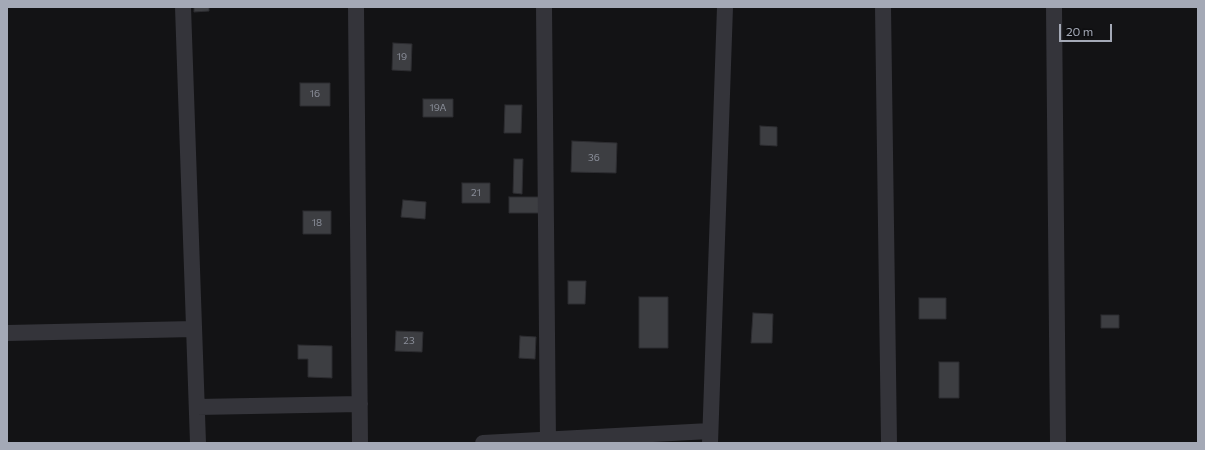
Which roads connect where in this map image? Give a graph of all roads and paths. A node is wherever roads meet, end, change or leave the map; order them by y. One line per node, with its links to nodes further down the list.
1 (183, 7): 7 (street)
2 (356, 7): 9 (street)
3 (544, 7): 12 (street)
4 (725, 7): 11 (street)
5 (883, 7): 16 (street)
6 (1054, 7): 17 (street)
7 (194, 329): 8 (street); 10 (street)
8 (7, 332)
9 (360, 404): 10 (street); 14 (street)
10 (197, 407): 13 (street)
11 (710, 437): 12 (street)
12 (548, 441): 15 (street)
13 (198, 443)
14 (360, 443)
15 (483, 443)
16 (889, 443)
17 (1058, 443)

